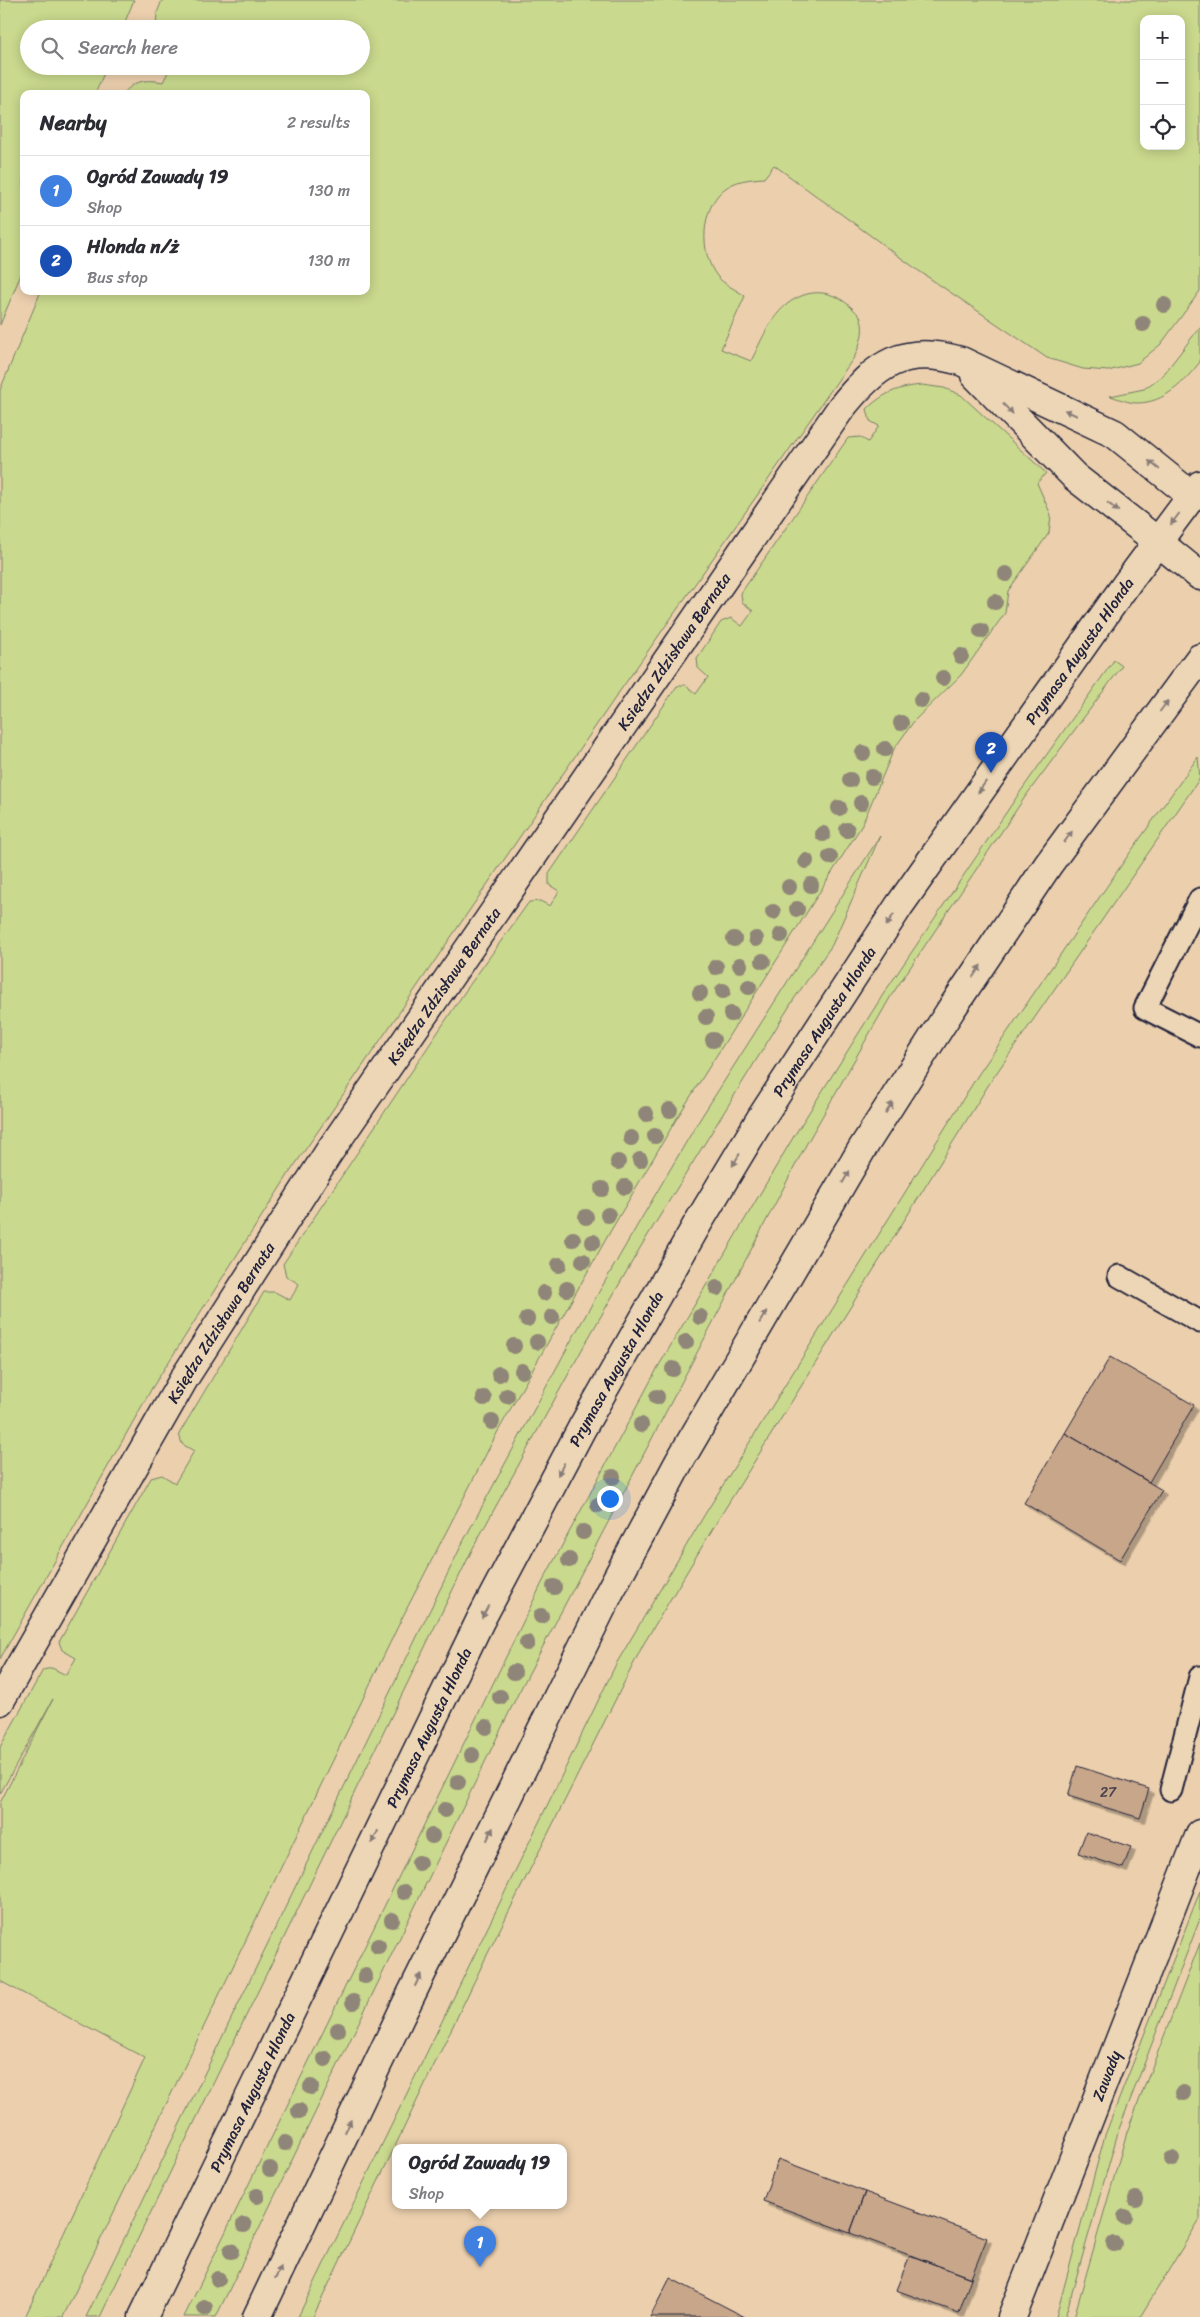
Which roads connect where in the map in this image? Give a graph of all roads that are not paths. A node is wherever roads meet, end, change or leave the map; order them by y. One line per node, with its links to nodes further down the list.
1 (962, 361): 2 (main road, Księdza Zdzisława Bernata, one-way to 1); 3 (main road, one-way to 3); 11 (main road, Księdza Zdzisława Bernata)
2 (1197, 495): 3 (main road, Prymasa Augusta Hlonda, one-way to 3)
3 (1157, 541): 4 (main road); 14 (main road, Prymasa Augusta Hlonda, one-way to 14)
4 (1200, 576)
5 (1200, 658): 15 (main road, one-way to 5)
6 (1200, 899): 7 (lane)
7 (1200, 1036)
8 (1119, 1276): 9 (lane)
9 (1200, 1322)
10 (1200, 1677): 12 (lane)
11 (0, 1701)
12 (1171, 1790)
13 (1200, 1834): 16 (main road, Zawady)
14 (143, 2317)
15 (257, 2317)
16 (1012, 2317)

